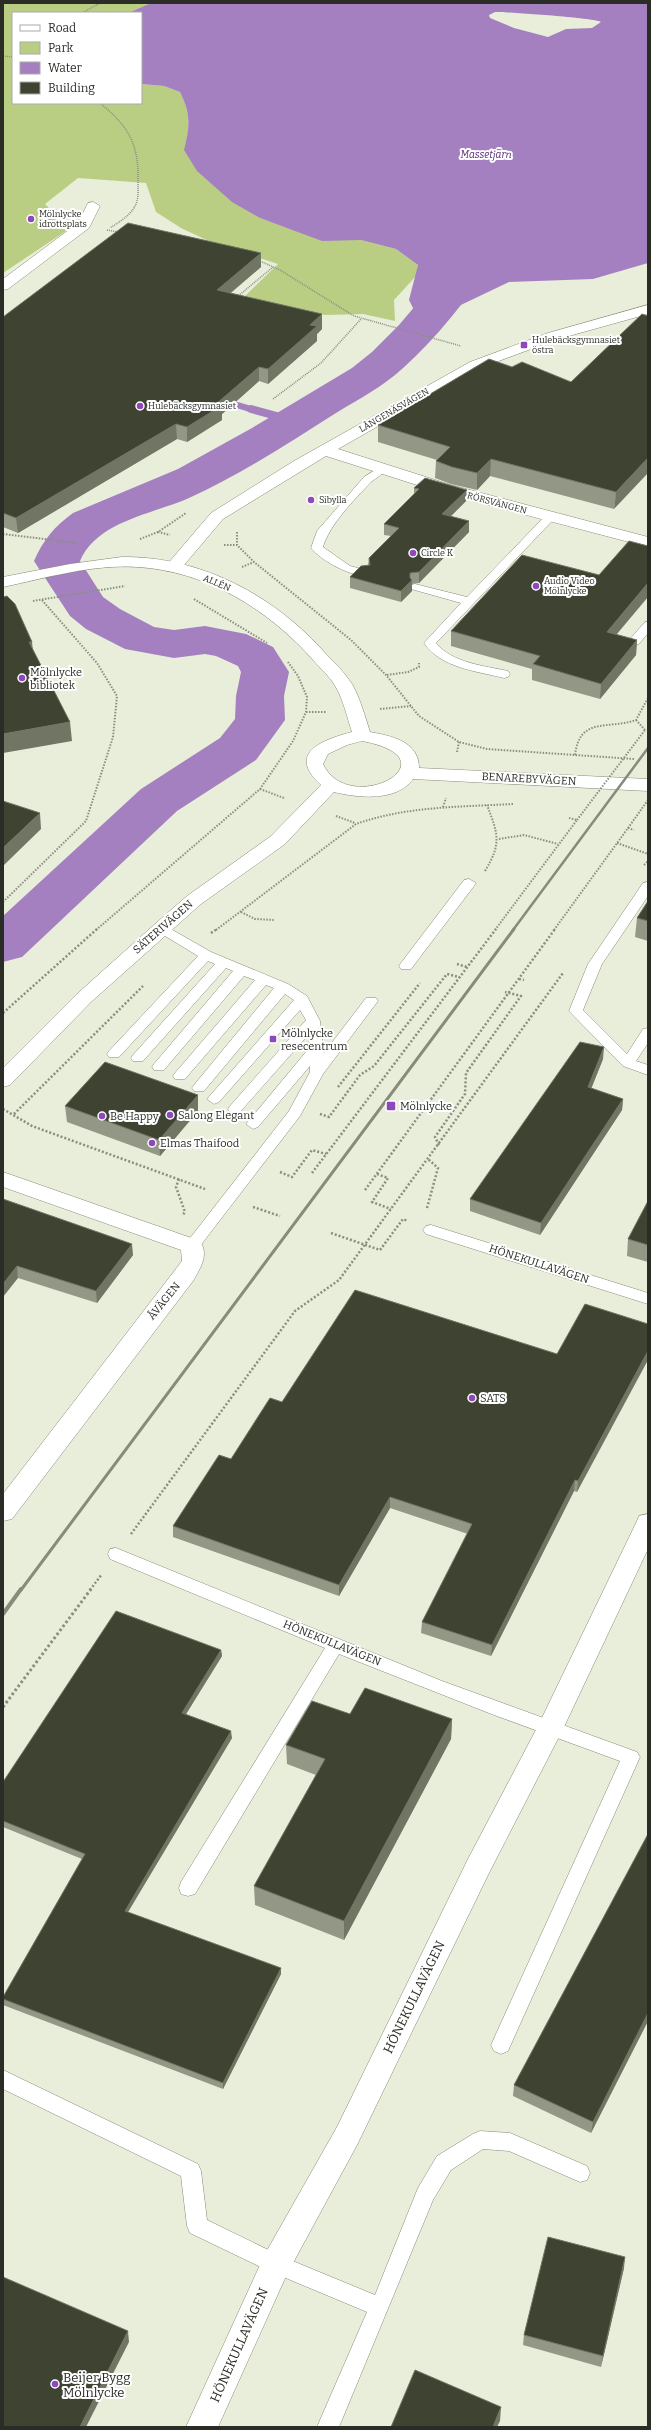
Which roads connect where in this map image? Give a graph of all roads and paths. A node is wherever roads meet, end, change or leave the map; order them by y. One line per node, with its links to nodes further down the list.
1 (100, 3): 2 (path)
2 (84, 12)
3 (101, 104): 5 (path)
4 (93, 206): 8 (street)
5 (121, 232)
6 (255, 260): 7 (path)
7 (273, 267): 9 (path); 11 (path)
8 (3, 286)
9 (236, 297)
10 (648, 309): 14 (street, LÅNGENÄSVÄGEN)
11 (361, 319): 12 (path); 13 (path)
12 (446, 341)
13 (273, 399)
14 (325, 450): 15 (street, RÖRSVÄNGEN); 19 (street, LÅNGENÄSVÄGEN)
15 (380, 470): 16 (street, RÖRSVÄNGEN); 23 (lane)
16 (550, 517): 20 (street, RÖRSVÄNGEN); 28 (lane)
17 (158, 532): 19 (path)
18 (3, 534): 21 (path)
19 (195, 540): 22 (street, LÅNGENÄSVÄGEN); 35 (path)
20 (648, 542)
21 (82, 544)
22 (173, 567): 24 (street, ALLÉN); 38 (street, ALLÉN)
23 (365, 573)
24 (10, 581)
25 (129, 586): 58 (path)
26 (415, 587): 28 (lane)
27 (190, 598): 31 (path)
28 (469, 601): 32 (lane)
29 (648, 626): 30 (lane)
30 (635, 641)
31 (271, 645)
32 (434, 651): 34 (lane); 35 (path)
33 (284, 657): 80 (path)
34 (504, 674)
35 (386, 675): 39 (path)
36 (648, 698): 37 (path)
37 (636, 720): 39 (path); 47 (path, bridge)
38 (362, 736): 41 (street); 42 (street)
39 (575, 755): 40 (path)
40 (640, 759)
41 (410, 773): 42 (street); 43 (street, BENAREBYVÄGEN)
42 (331, 785): 61 (street, SÄTERIVÄGEN)
43 (648, 785)
44 (648, 800): 48 (path, bridge)
45 (514, 804): 59 (path)
46 (569, 818): 47 (path)
47 (577, 820): 52 (path)
48 (628, 828): 49 (path); 51 (path)
49 (634, 830)
50 (499, 839): 52 (path)
51 (616, 843): 53 (path); 72 (path)
52 (559, 844): 67 (path)
53 (648, 854)
54 (648, 861): 55 (path)
55 (642, 868)
56 (469, 883): 66 (lane)
57 (648, 886): 86 (lane)
58 (3, 902)
59 (241, 912): 60 (path); 62 (path)
60 (274, 920)
61 (162, 928): 62 (lane); 91 (street, SÄTERIVÄGEN)
62 (192, 947): 63 (lane)
63 (206, 955): 64 (lane); 84 (lane)
64 (222, 963): 69 (lane); 85 (lane)
65 (458, 964): 67 (path)
66 (406, 966)
67 (467, 967): 70 (path)
68 (567, 968): 99 (path)
69 (242, 970): 71 (lane); 87 (lane)
70 (459, 977): 97 (path); 100 (path)
71 (264, 979): 75 (lane); 90 (lane)
72 (519, 979): 73 (path); 77 (path)
73 (524, 980)
74 (148, 982): 96 (path)
75 (283, 987): 78 (lane); 92 (lane)
76 (505, 992): 77 (path)
77 (508, 993): 99 (path); 104 (path)
78 (302, 999): 81 (lane); 93 (lane)
79 (371, 1001): 89 (lane)
80 (3, 1013)
81 (313, 1021): 83 (lane); 94 (lane)
82 (648, 1032): 86 (lane)
83 (317, 1048): 89 (lane); 98 (lane)
84 (114, 1054)
85 (138, 1058)
86 (628, 1063): 88 (lane)
87 (159, 1067)
88 (648, 1070)
89 (317, 1072): 107 (lane)
90 (180, 1076)
91 (3, 1080)
92 (199, 1088)
93 (214, 1099)
94 (235, 1109)
95 (3, 1110): 96 (path)
96 (14, 1114): 107 (path)
97 (318, 1114)
98 (253, 1124)
99 (438, 1145): 101 (path)
100 (326, 1154): 102 (path); 103 (path)
101 (428, 1159): 108 (path); 110 (path)
102 (312, 1173)
103 (283, 1174)
104 (377, 1174): 106 (path); 108 (path)
105 (3, 1179): 114 (street)
106 (365, 1190)
107 (230, 1199): 109 (path); 114 (lane)
108 (391, 1209): 113 (path)
109 (280, 1216)
110 (431, 1230): 115 (lane, HÖNEKULLAVÄGEN)
111 (331, 1233): 113 (path)
112 (389, 1235): 113 (path)
113 (365, 1245): 118 (path)
114 (192, 1246): 116 (street, ÅVÄGEN)
115 (648, 1299)
116 (3, 1512)
117 (648, 1523): 121 (street, HÖNEKULLAVÄGEN)
118 (116, 1554): 119 (lane, HÖNEKULLAVÄGEN); 120 (path)
119 (336, 1646): 121 (lane, HÖNEKULLAVÄGEN); 122 (lane)
120 (3, 1707)
121 (550, 1729): 123 (lane, HÖNEKULLAVÄGEN); 126 (street, HÖNEKULLAVÄGEN)
122 (188, 1888)
123 (501, 2045)
124 (3, 2079): 126 (lane)
125 (580, 2173): 127 (lane)
126 (276, 2264): 127 (lane); 128 (street, HÖNEKULLAVÄGEN)
127 (380, 2307): 129 (lane)
128 (202, 2427)
129 (328, 2427)

